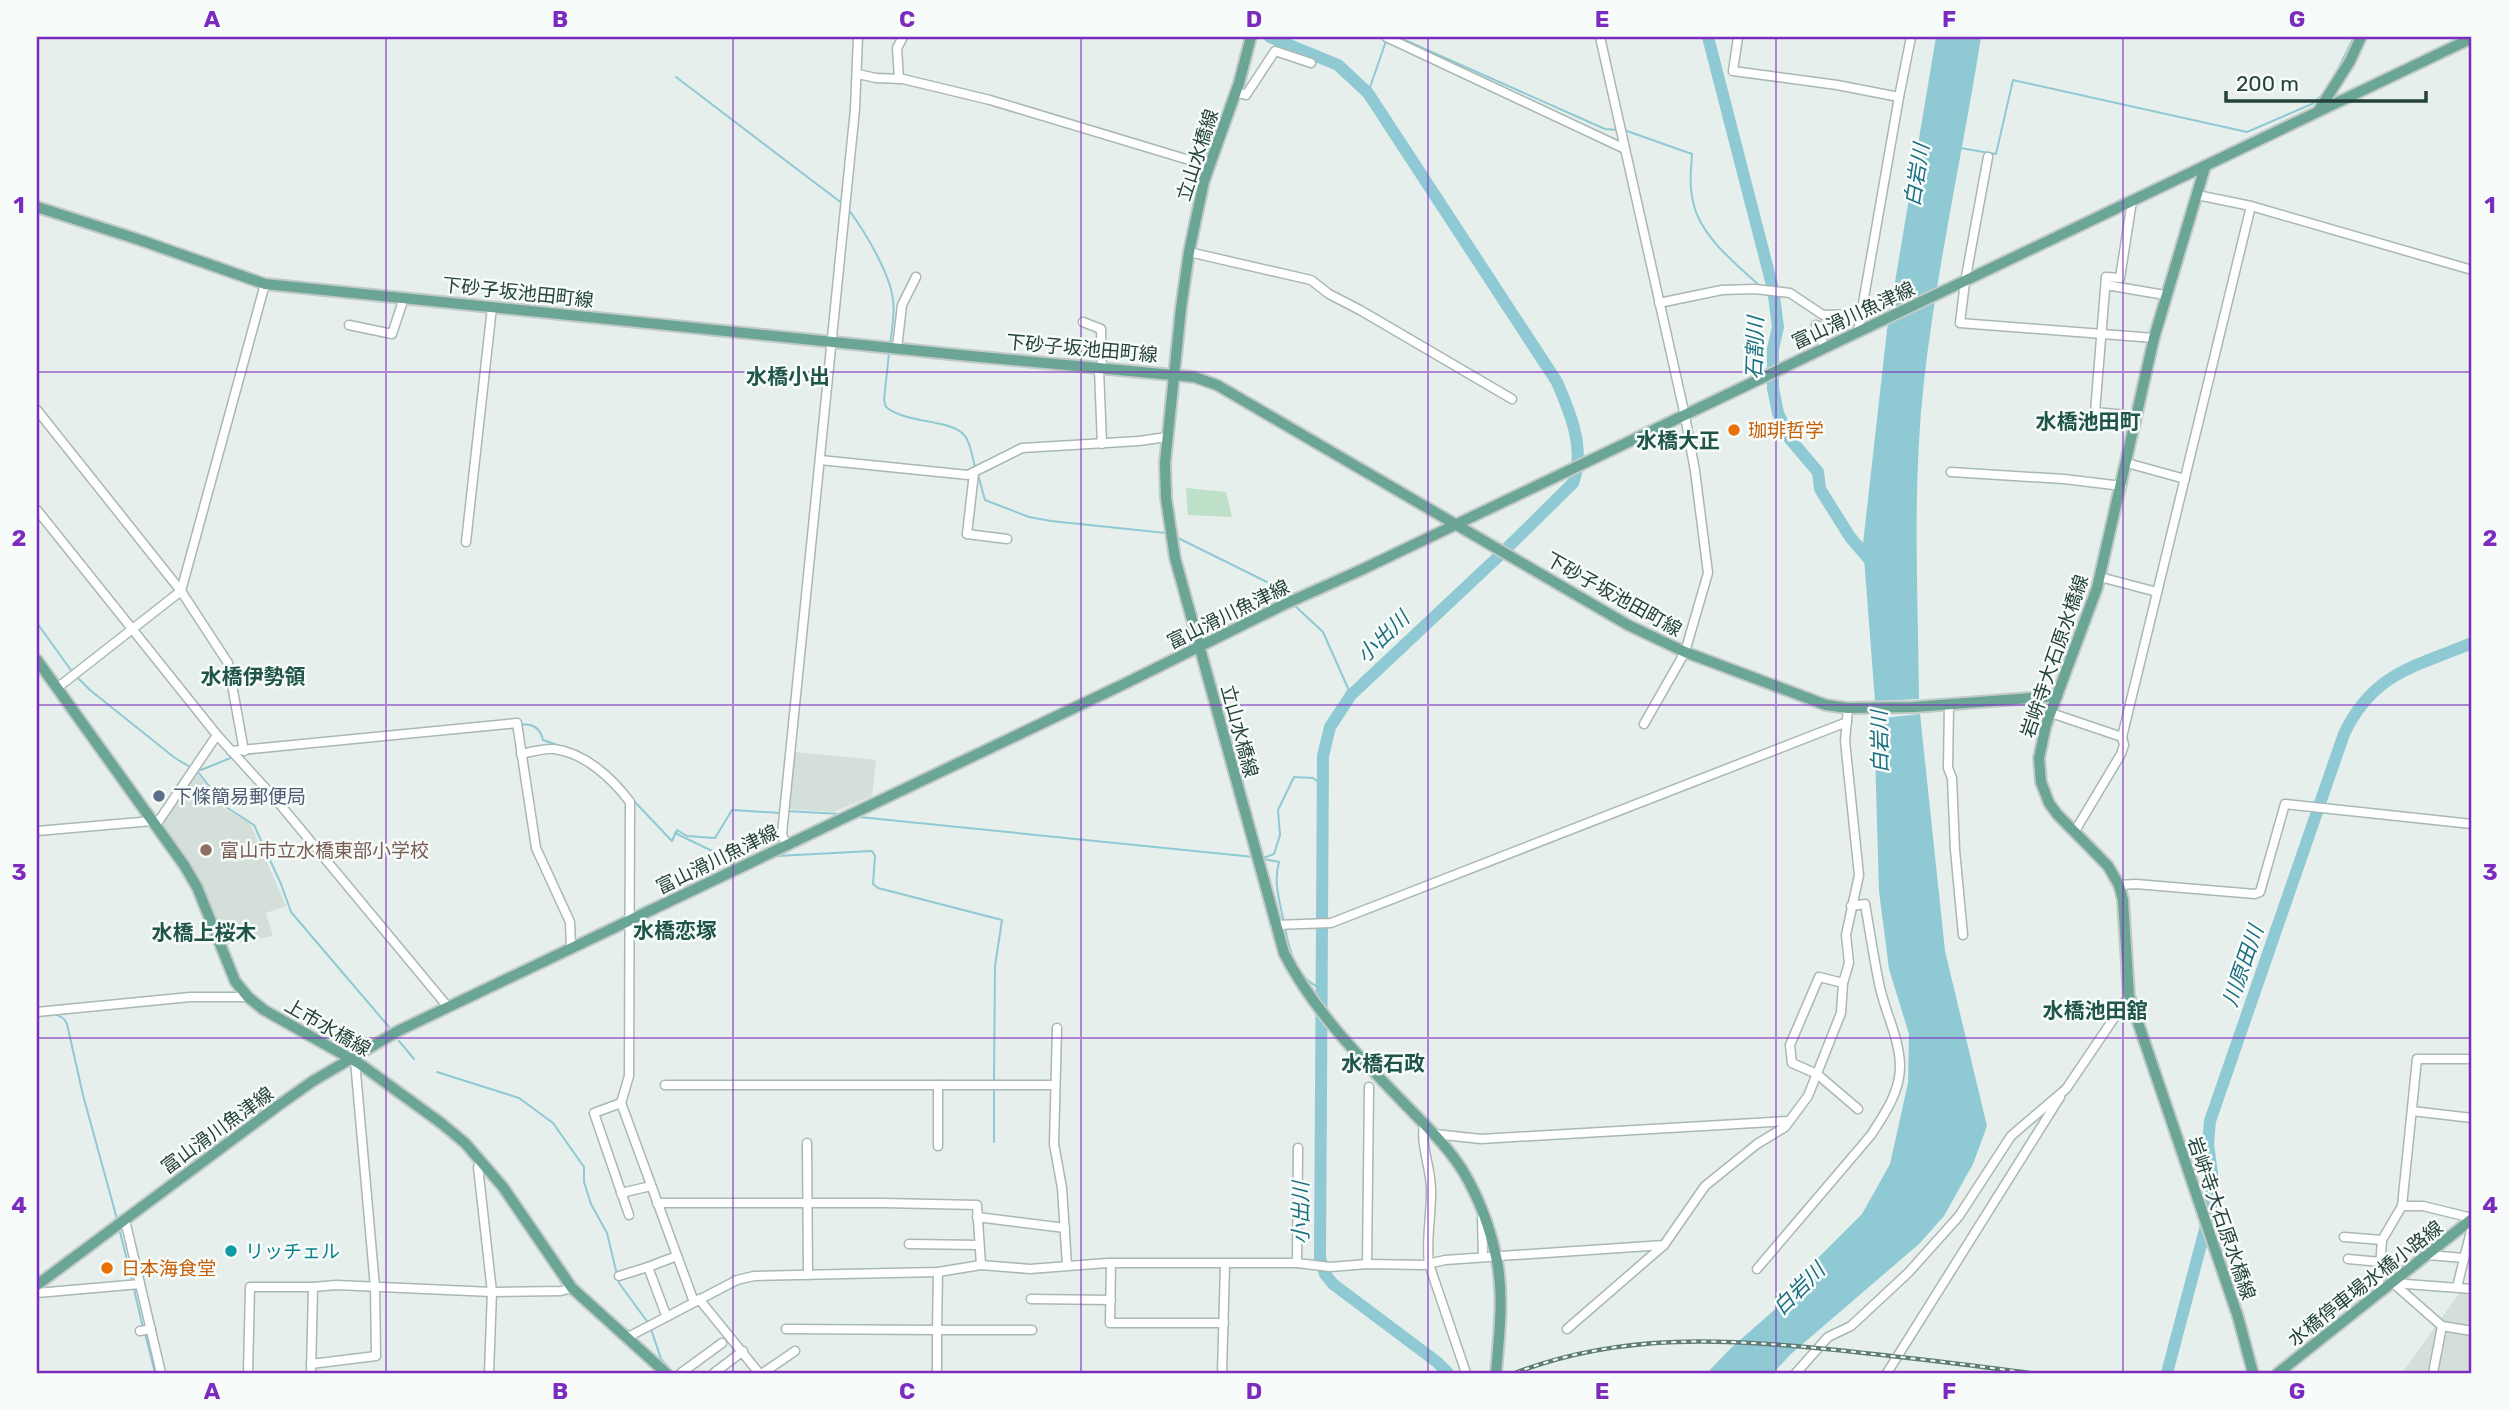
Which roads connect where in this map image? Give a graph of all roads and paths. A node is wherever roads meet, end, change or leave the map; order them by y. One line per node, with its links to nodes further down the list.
1 (858, 37): 11 (street)
2 (903, 37): 12 (street)
3 (1251, 37): 13 (main road, 立山水橋線)
4 (1386, 37): 16 (street)
5 (1600, 37): 16 (street)
6 (1738, 37): 14 (street)
7 (1911, 37): 14 (street)
8 (2361, 37): 15 (main road)
9 (2472, 38): 15 (main road, 富山滑川魚津線)
10 (1311, 63): 13 (street)
11 (858, 74): 12 (street); 41 (street)
12 (899, 79): 18 (street)
13 (1236, 92): 18 (main road, 立山水橋線)
14 (1899, 97): 34 (street)
15 (2319, 111): 19 (main road, 富山滑川魚津線)
16 (1625, 149): 32 (street)
17 (1987, 157): 27 (street)
18 (1209, 166): 24 (main road, 立山水橋線)
19 (2205, 167): 20 (main road, 岩峅寺大石原水橋線); 21 (main road, 富山滑川魚津線)
20 (2197, 195): 22 (street); 30 (main road, 岩峅寺大石原水橋線)
21 (2132, 201): 27 (main road, 富山滑川魚津線); 29 (street)
22 (2251, 206): 25 (street); 56 (street)
23 (37, 207): 28 (main road, 下砂子坂池田町線)
24 (1189, 251): 45 (main road, 立山水橋線); 46 (street)
25 (2472, 270)
26 (916, 277): 42 (street)
27 (1963, 283): 38 (main road, 富山滑川魚津線); 39 (street)
28 (265, 284): 31 (main road, 下砂子坂池田町線); 63 (street)
29 (2106, 285): 30 (street); 39 (street)
30 (2165, 295): 40 (main road, 岩峅寺大石原水橋線)
31 (404, 298): 33 (main road, 下砂子坂池田町線); 36 (street)
32 (1659, 303): 34 (street); 48 (street)
33 (492, 307): 41 (main road, 下砂子坂池田町線); 61 (street)
34 (1860, 314): 38 (street)
35 (1083, 322): 44 (street)
36 (349, 325)
37 (1815, 326): 43 (street)
38 (1861, 330): 43 (main road, 富山滑川魚津線)
39 (2102, 334): 40 (street); 49 (street)
40 (2154, 338): 49 (main road, 岩峅寺大石原水橋線)
41 (832, 341): 42 (main road, 下砂子坂池田町線); 52 (street)
42 (897, 348): 44 (main road, 下砂子坂池田町線)
43 (1824, 349): 48 (main road, 富山滑川魚津線)
44 (1101, 369): 45 (main road, 下砂子坂池田町線); 51 (street)
45 (1174, 373): 50 (main road, 立山水橋線); 59 (main road, 下砂子坂池田町線)
46 (1512, 400)
47 (37, 410): 63 (street)
48 (1685, 416): 59 (main road, 富山滑川魚津線); 67 (street)
49 (2137, 416): 53 (main road, 岩峅寺大石原水橋線)
50 (1167, 437): 51 (street); 66 (main road, 立山水橋線)
51 (1102, 444): 55 (street)
52 (820, 460): 55 (street); 85 (street)
53 (2127, 463): 56 (street); 57 (main road, 岩峅寺大石原水橋線)
54 (1951, 472): 57 (street)
55 (974, 473): 60 (street)
56 (2185, 478): 64 (street)
57 (2122, 486): 62 (main road, 岩峅寺大石原水橋線)
58 (37, 510): 65 (street)
59 (1455, 525): 66 (main road, 富山滑川魚津線); 67 (main road, 下砂子坂池田町線)
60 (1007, 539)
61 (466, 542)
62 (2100, 577): 64 (street); 70 (main road, 岩峅寺大石原水橋線)
63 (181, 591): 65 (street); 79 (street)
64 (2157, 592): 77 (street)
65 (132, 628): 69 (street); 76 (street)
66 (1199, 647): 85 (main road, 富山滑川魚津線); 89 (main road, 立山水橋線)
67 (1685, 652): 72 (main road, 下砂子坂池田町線); 75 (street)
68 (37, 660): 69 (main road, 上市水橋線)
69 (57, 688): 81 (main road, 上市水橋線)
70 (2057, 696): 71 (main road, 下砂子坂池田町線); 73 (main road, 岩峅寺大石原水橋線)
71 (1947, 704): 72 (main road, 下砂子坂池田町線); 90 (street)
72 (1850, 709): 74 (street)
73 (2051, 713): 77 (street); 84 (main road, 岩峅寺大石原水橋線)
74 (1847, 722): 87 (street); 89 (street)
75 (1644, 724)
76 (217, 735): 78 (street); 81 (street)
77 (2122, 737): 84 (street)
78 (231, 751): 79 (street); 95 (street)
79 (244, 751): 80 (street)
80 (520, 754): 88 (street); 91 (street)
81 (154, 823): 83 (street); 94 (main road, 上市水橋線)
82 (2472, 824): 86 (street)
83 (37, 831)
84 (2075, 831): 86 (main road, 岩峅寺大石原水橋線)
85 (786, 845): 88 (main road, 富山滑川魚津線)
86 (2119, 885): 93 (main road, 岩峅寺大石原水橋線)
87 (1852, 906): 92 (street); 147 (street)
88 (630, 920): 91 (main road, 富山滑川魚津線); 106 (street)
89 (1275, 925): 111 (main road, 立山水橋線)
90 (1963, 935)
91 (571, 948): 95 (main road, 富山滑川魚津線)
92 (1843, 983): 100 (street); 100 (street)
93 (2129, 996): 105 (street); 193 (main road, 岩峅寺大石原水橋線)
94 (248, 997): 96 (street); 99 (main road, 上市水橋線)
95 (448, 1007): 99 (main road, 富山滑川魚津線)
96 (37, 1012)
97 (1057, 1028): 103 (street)
98 (2472, 1059): 108 (street)
99 (352, 1060): 116 (main road, 上市水橋線); 126 (main road, 富山滑川魚津線); 155 (street)
100 (1817, 1074): 107 (street); 110 (street)
101 (665, 1085): 102 (street)
102 (938, 1085): 103 (street); 114 (street)
103 (1055, 1085): 127 (street)
104 (1369, 1087): 141 (street)
105 (2066, 1089): 191 (street); 192 (street)
106 (621, 1104): 117 (street); 118 (street)
107 (1858, 1109)
108 (2412, 1111): 109 (street); 121 (street)
109 (2472, 1118)
110 (1788, 1121): 112 (street); 132 (street)
111 (1424, 1124): 112 (main road, 立山水橋線); 142 (street)
112 (1434, 1134): 122 (main road, 立山水橋線)
113 (807, 1143): 120 (street)
114 (938, 1146)
115 (1298, 1148): 140 (street)
116 (480, 1161): 157 (main road, 上市水橋線); 159 (street)
117 (651, 1186): 118 (street); 119 (street)
118 (621, 1193): 123 (street)
119 (657, 1203): 120 (street); 134 (street)
120 (806, 1203): 124 (street); 149 (street)
121 (2402, 1206): 125 (street); 129 (street)
122 (1481, 1210): 142 (street); 190 (main road, 立山水橋線)
123 (629, 1215)
124 (977, 1217): 127 (street); 131 (street)
125 (2472, 1219): 133 (main road, 水橋停車場水橋小路線); 136 (street)
126 (120, 1223): 152 (main road, 富山滑川魚津線); 153 (street)
127 (1065, 1228): 144 (street)
128 (2344, 1237): 129 (street)
129 (2382, 1240): 138 (street)
130 (909, 1244): 131 (street)
131 (979, 1245): 143 (street)
132 (1664, 1245): 135 (street); 170 (street)
133 (2428, 1255): 136 (street); 151 (main road, 水橋停車場水橋小路線)
134 (677, 1256): 146 (street); 163 (street)
135 (1500, 1256)
136 (2464, 1258): 156 (street)
137 (2348, 1259): 138 (street)
138 (2381, 1262): 161 (street)
139 (1111, 1263): 144 (street); 145 (street); 164 (street)
140 (1297, 1263): 141 (street); 145 (street)
141 (1367, 1264): 142 (street)
142 (1429, 1264): 189 (street)
143 (981, 1265): 144 (street); 148 (street)
144 (1067, 1265)
145 (1225, 1265): 166 (street)
146 (648, 1267): 150 (street); 165 (street)
147 (1758, 1269)
148 (938, 1272): 149 (street); 171 (street)
149 (808, 1275): 163 (street)
150 (619, 1276)
151 (2393, 1283): 156 (street); 161 (main road, 水橋停車場水橋小路線); 167 (street)
152 (37, 1285)
153 (135, 1285): 160 (street); 168 (street)
154 (313, 1287): 155 (street); 179 (street); 181 (street)
155 (375, 1287): 159 (street); 179 (street)
156 (2457, 1287): 158 (street)
157 (572, 1288): 159 (street); 175 (main road, 上市水橋線)
158 (2472, 1289)
159 (492, 1292): 182 (street)
160 (37, 1293)
161 (2378, 1295): 194 (main road, 水橋停車場水橋小路線)
162 (1031, 1299): 164 (street)
163 (697, 1300): 165 (street); 177 (street)
164 (1111, 1300): 166 (street)
165 (666, 1315): 175 (street)
166 (1224, 1323): 188 (street)
167 (2442, 1326): 174 (street); 195 (street)
168 (150, 1329): 173 (street); 180 (street)
169 (786, 1329): 171 (street)
170 (1567, 1329)
171 (937, 1330): 172 (street); 187 (street)
172 (1032, 1330)
173 (140, 1331)
174 (2472, 1331)
175 (628, 1337): 183 (main road, 上市水橋線)
176 (722, 1343): 184 (street)
177 (743, 1351): 185 (street); 186 (street)
178 (795, 1351): 186 (street)
179 (311, 1368)
180 (161, 1373)
181 (248, 1373)
182 (489, 1373)
183 (666, 1373)
184 (681, 1373)
185 (714, 1373)
186 (761, 1373)
187 (937, 1373)
188 (1222, 1373)
189 (1466, 1373)
190 (1496, 1373)
191 (1796, 1373)
192 (1886, 1373)
193 (2253, 1373)
194 (2278, 1373)
195 (2433, 1373)

